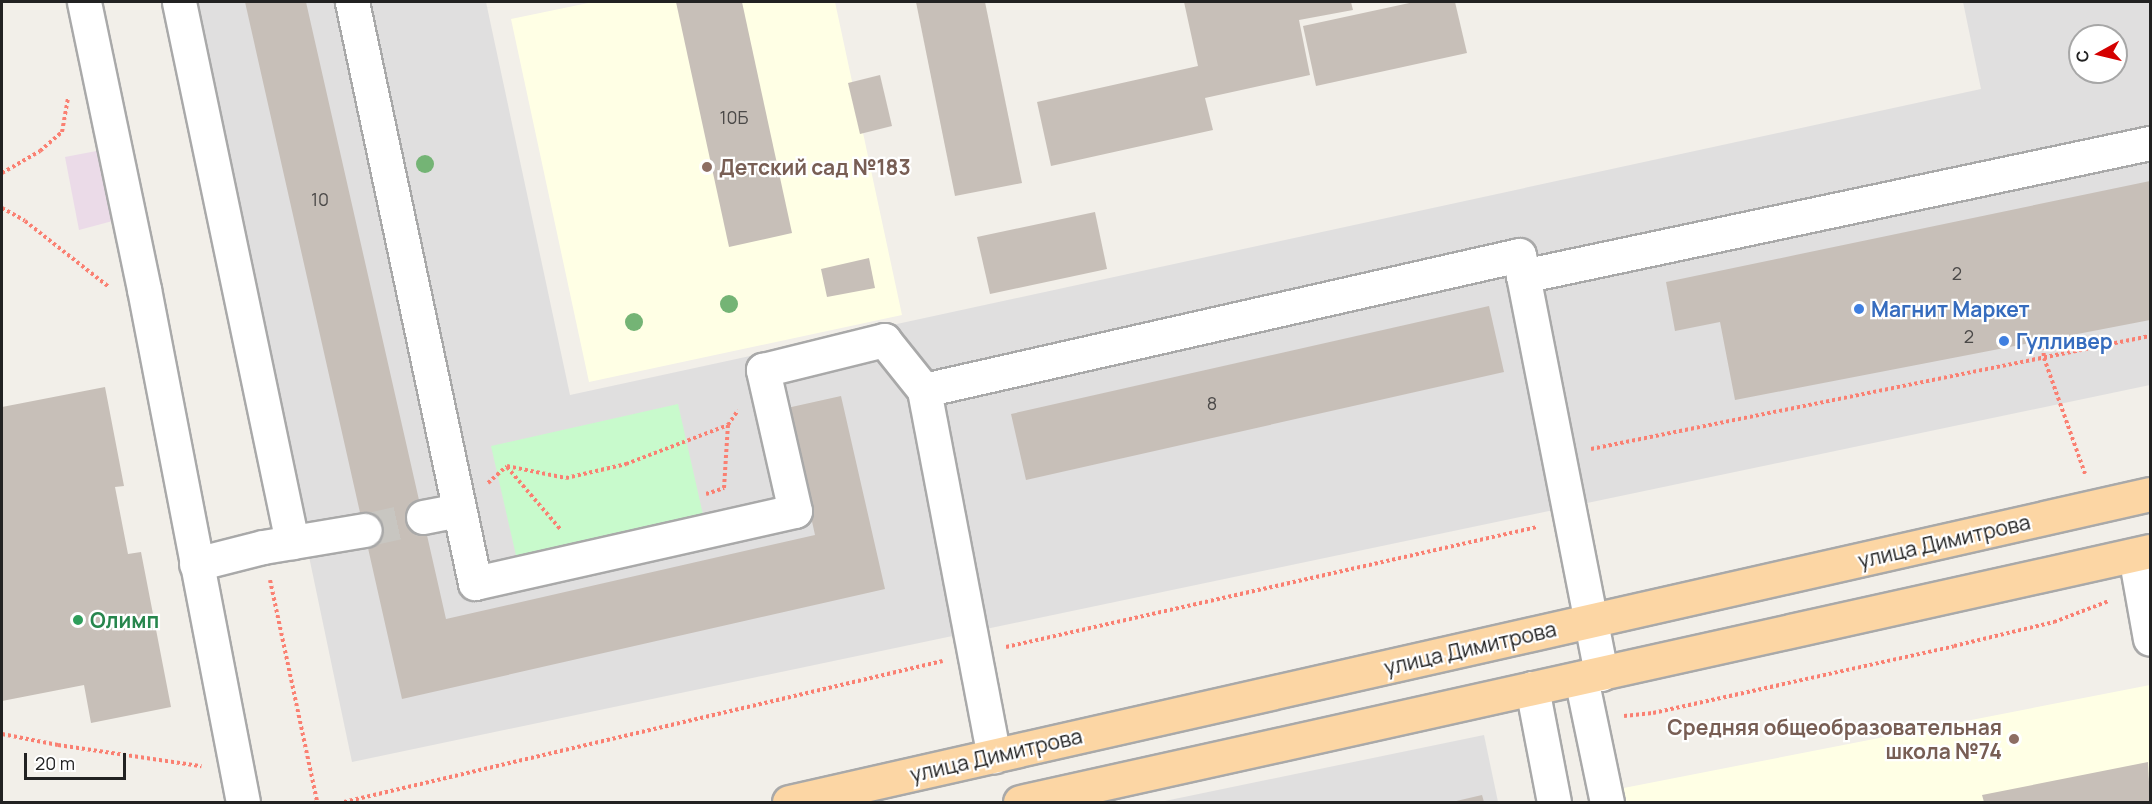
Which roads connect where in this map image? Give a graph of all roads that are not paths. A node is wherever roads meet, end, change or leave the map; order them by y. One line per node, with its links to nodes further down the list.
1 (84, 2): 12 (lane)
2 (180, 2): 11 (lane)
3 (352, 2): 8 (lane)
4 (2151, 143): 5 (lane)
5 (1523, 276): 6 (lane); 14 (lane)
6 (924, 390): 8 (lane); 19 (lane)
7 (2151, 494): 14 (main road, улица Димитрова)
8 (458, 510): 9 (lane)
9 (423, 517)
10 (365, 530): 11 (lane)
11 (278, 545): 12 (lane)
12 (196, 564): 20 (lane)
13 (2142, 564): 16 (lane); 17 (main road)
14 (1590, 621): 15 (main road, улица Димитрова); 17 (lane)
15 (1522, 636): 18 (main road); 19 (main road, улица Димитрова)
16 (2151, 639)
17 (1591, 676): 18 (main road); 24 (lane)
18 (1532, 688): 22 (main road); 23 (lane)
19 (994, 756): 21 (main road, улица Димитрова)
20 (243, 802)
21 (789, 802)
22 (1020, 802)
23 (1554, 802)
24 (1607, 802)

